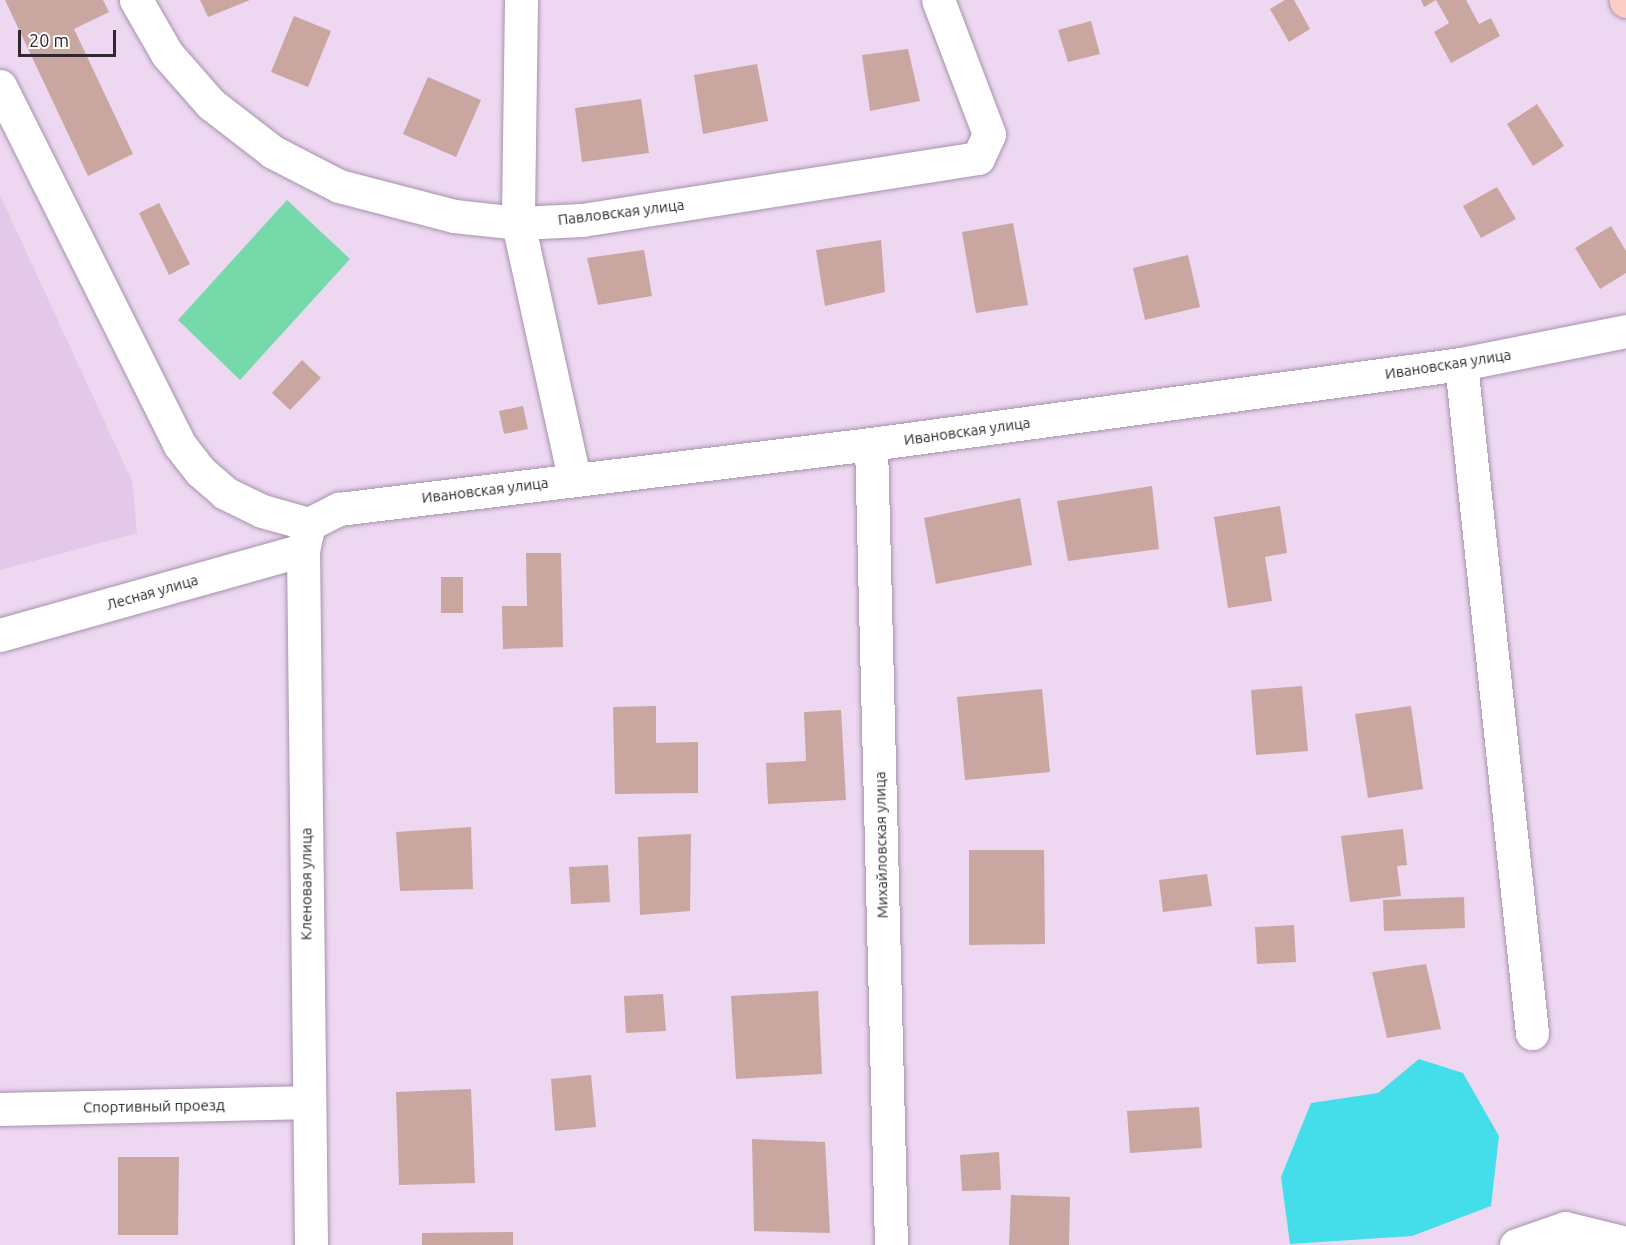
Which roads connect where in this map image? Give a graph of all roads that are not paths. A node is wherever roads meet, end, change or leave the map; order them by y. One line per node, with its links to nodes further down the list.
1 (136, 0): 5 (street, Павловская улица)
2 (521, 0): 5 (street)
3 (938, 0): 5 (street, Павловская улица)
4 (0, 86): 10 (street)
5 (518, 223): 9 (street)
6 (1626, 331): 7 (street, Ивановская улица)
7 (1461, 364): 8 (street, Ивановская улица); 12 (street)
8 (871, 444): 9 (street, Ивановская улица); 17 (street, Михайловская улица)
9 (574, 478): 10 (street, Ивановская улица)
10 (306, 537): 11 (street, Лесная улица); 13 (street, Кленовая улица)
11 (0, 635)
12 (1533, 1033)
13 (307, 1102): 14 (street, Спортивный проезд); 16 (street, Кленовая улица)
14 (0, 1109)
15 (1626, 1243): 18 (street)
16 (311, 1245)
17 (891, 1245)
18 (1516, 1245)

